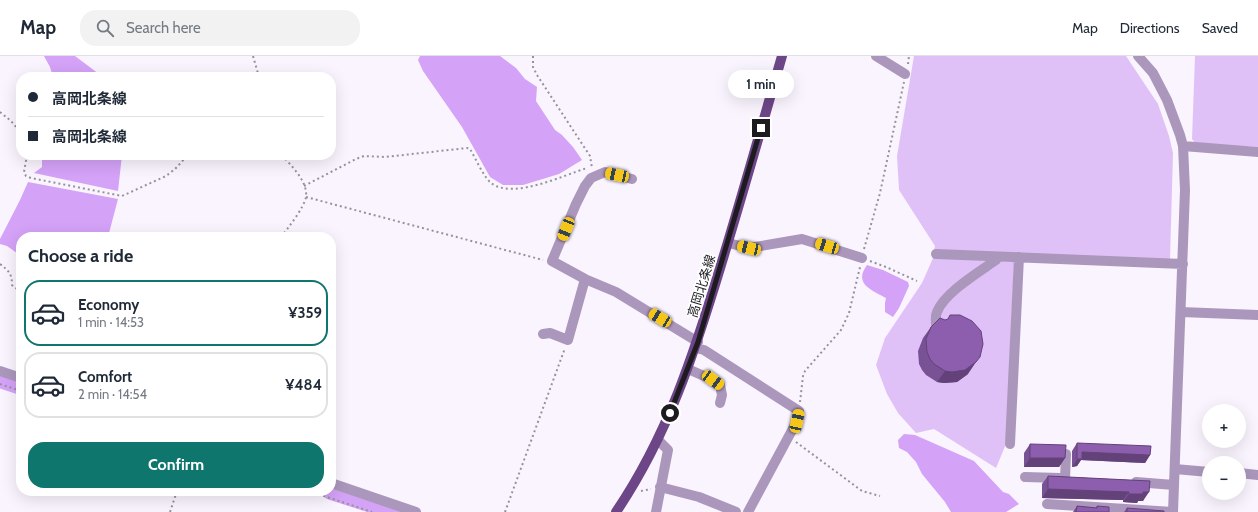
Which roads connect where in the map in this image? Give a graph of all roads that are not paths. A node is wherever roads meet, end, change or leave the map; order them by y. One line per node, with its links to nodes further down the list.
1 (782, 56): 8 (main road, 高岡北条線)
2 (876, 56): 4 (street)
3 (1138, 56): 5 (street)
4 (905, 74)
5 (1182, 146): 6 (street); 13 (street)
6 (1258, 152)
7 (632, 180): 14 (street)
8 (728, 244): 12 (street); 19 (main road, 高岡北条線)
9 (936, 254): 10 (street)
10 (997, 256): 11 (street); 17 (street)
11 (1019, 257): 13 (street); 25 (street)
12 (862, 258)
13 (1183, 264): 15 (street)
14 (585, 279): 18 (street); 19 (street)
15 (1181, 312): 16 (street); 27 (street)
16 (1258, 315)
17 (936, 324)
18 (543, 334)
19 (697, 345): 20 (main road, 高岡北条線); 44 (street)
20 (688, 369): 23 (street); 24 (main road, 高岡北条線)
21 (0, 371): 22 (street)
22 (16, 376)
23 (720, 403)
24 (658, 440): 35 (street); 41 (main road, 高岡北条線)
25 (1010, 444)
26 (1066, 454): 31 (street)
27 (1175, 469): 28 (street); 33 (street)
28 (1202, 471)
29 (1246, 474): 30 (street)
30 (1258, 475)
31 (1024, 477)
32 (1128, 482): 33 (street)
33 (1174, 484): 45 (street)
34 (336, 485): 40 (street)
35 (660, 488): 42 (street); 43 (street)
36 (1047, 504): 37 (street)
37 (1086, 509): 38 (street)
38 (1114, 510): 39 (street)
39 (1139, 511): 45 (street)
40 (416, 512)
41 (616, 512)
42 (656, 512)
43 (736, 512)
44 (748, 512)
45 (1173, 512)

